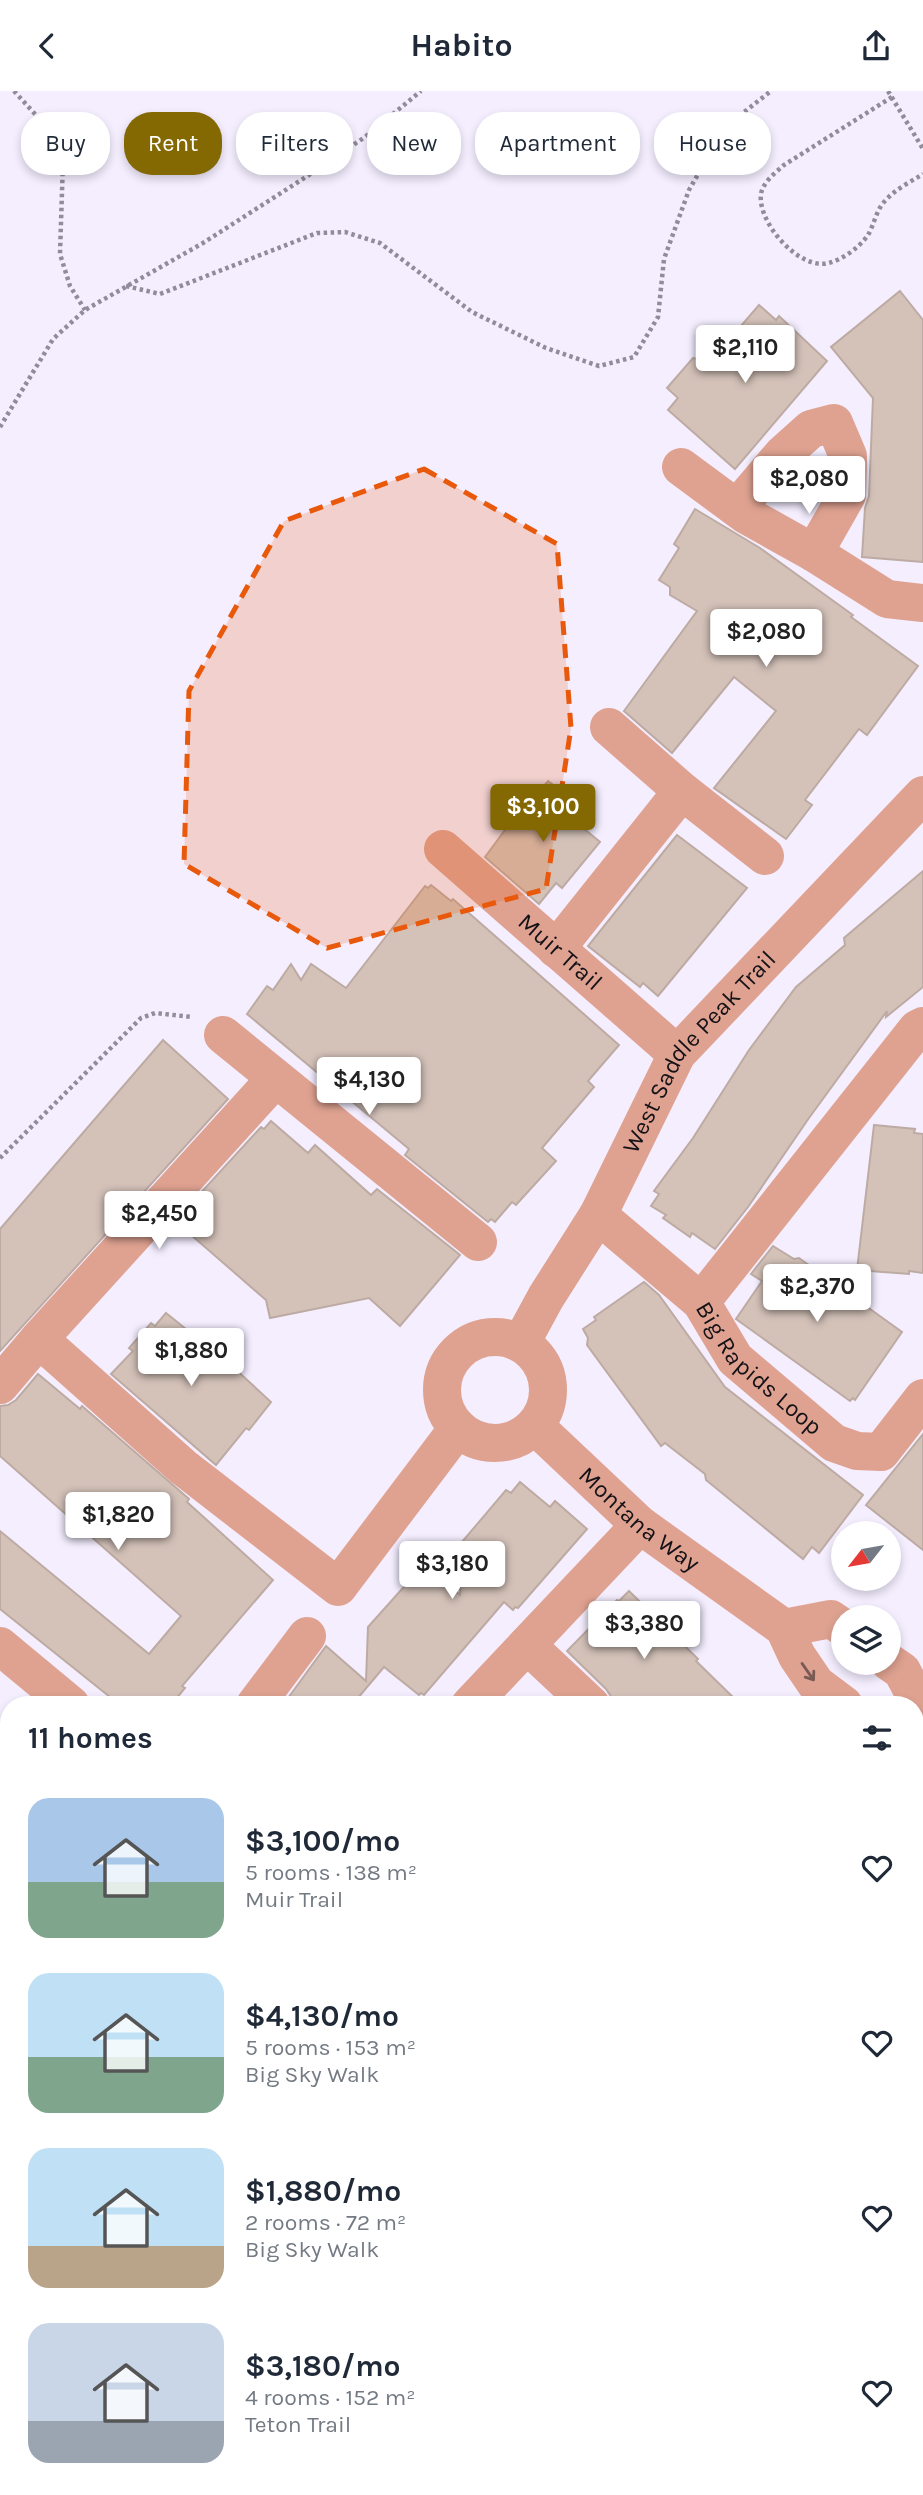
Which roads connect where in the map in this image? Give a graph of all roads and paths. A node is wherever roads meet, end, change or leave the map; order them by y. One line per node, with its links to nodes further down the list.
1 (14, 91): 9 (path)
2 (421, 91): 8 (path)
3 (771, 91): 8 (path)
4 (888, 91): 5 (path)
5 (892, 97): 6 (path); 7 (path)
6 (923, 149)
7 (923, 174)
8 (126, 286): 9 (path)
9 (85, 310): 10 (path)
10 (0, 427)
11 (681, 467): 12 (street)
12 (737, 508): 13 (street); 13 (street)
13 (814, 553): 14 (street)
14 (923, 603)
15 (609, 727): 16 (street)
16 (682, 791): 19 (street); 20 (street)
17 (923, 795): 23 (street, West Saddle Peak Trail)
18 (443, 849): 20 (street, Muir Trail)
19 (765, 856)
20 (556, 949): 23 (street, Muir Trail)
21 (921, 1030): 28 (street)
22 (223, 1035): 24 (street); 25 (path)
23 (677, 1054): 26 (street, West Saddle Peak Trail)
24 (275, 1079): 27 (street); 29 (street)
25 (0, 1159)
26 (597, 1215): 28 (street, Big Rapids Loop); 30 (street, West Saddle Peak Trail)
27 (478, 1242)
28 (701, 1302): 32 (street, Big Rapids Loop)
29 (39, 1339): 31 (street); 34 (street)
30 (521, 1343): 33 (street); 34 (street)
31 (0, 1385)
32 (923, 1398)
33 (535, 1426): 34 (street); 35 (street, Montana Way)
34 (458, 1428)
35 (640, 1525): 37 (street, Montana Way); 39 (street)
36 (831, 1619): 37 (street)
37 (784, 1628): 46 (street, Montana Way, one-way to 46)
38 (307, 1636): 43 (street)
39 (527, 1645): 44 (street); 45 (street)
40 (0, 1646): 42 (street)
41 (901, 1670): 47 (street)
42 (60, 1696)
43 (262, 1696)
44 (479, 1696)
45 (581, 1696)
46 (832, 1696)
47 (915, 1696)

